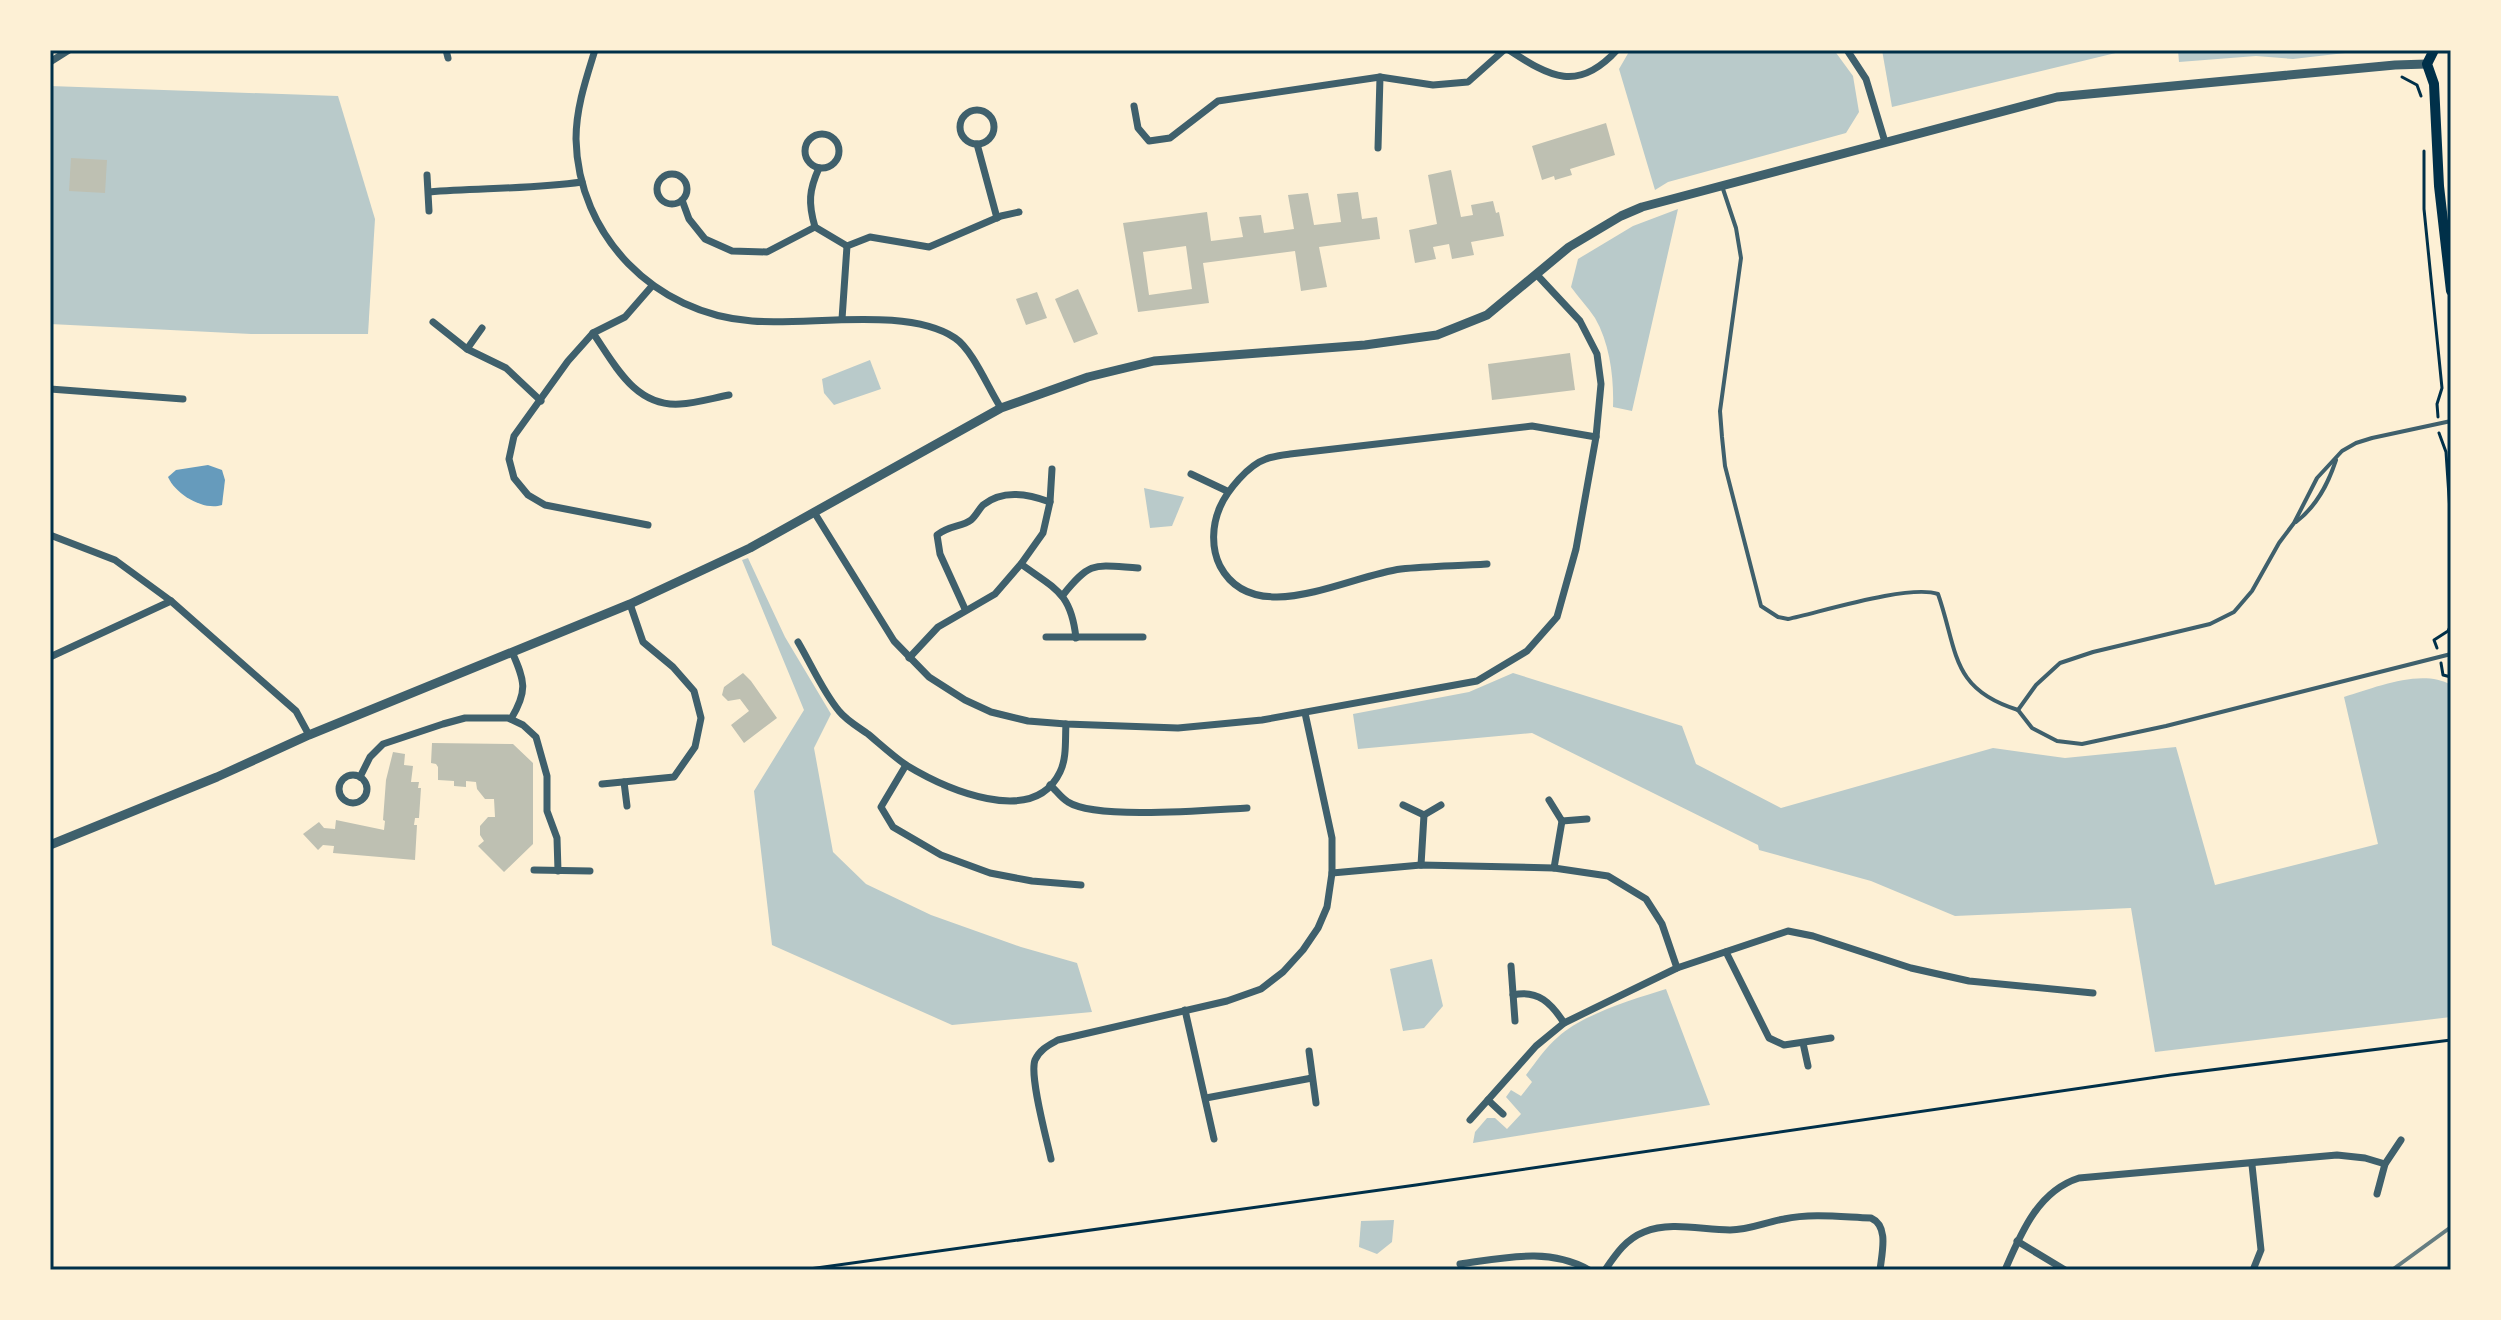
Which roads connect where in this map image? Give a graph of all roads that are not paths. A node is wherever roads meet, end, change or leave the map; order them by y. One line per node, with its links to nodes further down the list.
1 (69, 50): 7 (street)
2 (595, 50): 16 (street)
3 (1506, 50): 4 (street); 9 (street)
4 (1617, 50)
5 (1847, 50): 11 (street)
6 (2434, 50): 8 (main road)
7 (50, 62)
8 (2427, 64): 11 (street); 27 (main road)
9 (1380, 77): 10 (street); 13 (street)
10 (1134, 106)
11 (1885, 142): 17 (street)
12 (977, 144): 12 (street); 22 (street)
13 (1378, 148)
14 (819, 168): 14 (street); 23 (street)
15 (427, 175): 18 (street)
16 (582, 182): 18 (street); 26 (street)
17 (1722, 186): 25 (street); 64 (lane)
18 (429, 192): 20 (street)
19 (682, 200): 19 (street); 23 (street)
20 (429, 211)
21 (1019, 212): 22 (street)
22 (997, 218): 24 (street)
23 (815, 227): 24 (street)
24 (847, 246): 28 (street)
25 (1538, 276): 37 (street); 39 (street)
26 (652, 286): 28 (street); 31 (street)
27 (2451, 291)
28 (842, 319): 37 (street)
29 (433, 322): 32 (street)
30 (482, 328): 32 (street)
31 (593, 333): 34 (street); 36 (street)
32 (467, 349): 36 (street)
33 (50, 389): 35 (street)
34 (729, 395)
35 (183, 399)
36 (541, 401): 47 (street)
37 (1001, 408): 45 (street)
38 (2451, 421): 40 (lane)
39 (1596, 437): 43 (street); 65 (street)
40 (2337, 458): 46 (lane); 46 (lane)
41 (1052, 469): 44 (street)
42 (1191, 474): 43 (street)
43 (1227, 491): 50 (street)
44 (1050, 502): 49 (street); 55 (street)
45 (814, 512): 54 (street); 63 (street)
46 (2294, 523): 64 (lane)
47 (648, 525)
48 (50, 535): 53 (street)
49 (1021, 564): 52 (street); 55 (street)
50 (1487, 564)
51 (1138, 568): 52 (street)
52 (1063, 595): 58 (street)
53 (171, 601): 62 (street); 68 (street)
54 (630, 604): 60 (street); 71 (street)
55 (965, 609): 63 (street)
56 (1046, 637): 58 (street)
57 (1143, 637): 58 (street)
58 (1076, 638)
59 (798, 642): 69 (street)
60 (512, 652): 66 (street); 68 (street)
61 (2451, 654): 64 (lane)
62 (50, 657)
63 (909, 658): 67 (street)
64 (2018, 710)
65 (1305, 713): 67 (street); 88 (street)
66 (511, 719): 70 (street); 86 (street)
67 (1066, 724): 73 (street)
68 (309, 735): 82 (street)
69 (906, 765): 73 (street); 89 (street)
70 (360, 777)
71 (624, 782): 72 (street); 77 (street)
72 (602, 784)
73 (1050, 785): 78 (street)
74 (1549, 800): 81 (street)
75 (1403, 805): 79 (street)
76 (1441, 805): 79 (street)
77 (627, 806)
78 (1247, 808)
79 (1424, 815): 83 (street)
80 (1587, 819): 81 (street)
81 (1562, 821): 84 (street)
82 (50, 845)
83 (1421, 865): 84 (street); 88 (street)
84 (1554, 868): 92 (street)
85 (534, 870): 86 (street)
86 (558, 871): 87 (street)
87 (590, 871)
88 (1332, 873): 95 (street)
89 (1081, 885)
90 (1726, 952): 92 (street); 93 (street); 99 (street)
91 (1511, 966): 94 (street)
92 (1677, 968): 97 (street)
93 (2093, 993)
94 (1513, 995): 96 (street); 97 (street)
95 (1185, 1010): 103 (street); 110 (street)
96 (1515, 1021)
97 (1564, 1023): 104 (street)
98 (1831, 1038): 99 (street)
99 (1803, 1043): 101 (street)
100 (1309, 1051): 102 (street)
101 (1808, 1066)
102 (1312, 1078): 103 (street); 105 (street)
103 (1206, 1098): 108 (street)
104 (1488, 1100): 106 (street); 107 (street)
105 (1316, 1103)
106 (1503, 1114)
107 (1470, 1120)
108 (1214, 1139)
109 (2401, 1140): 111 (street)
110 (1051, 1159)
111 (2385, 1164): 112 (street); 113 (street)
112 (2252, 1165): 114 (street); 123 (street)
113 (2377, 1194)
114 (2017, 1241): 121 (street); 122 (street)
115 (1487, 1260): 116 (street); 117 (street); 118 (street)
116 (1460, 1264)
117 (1488, 1270)
118 (1589, 1270)
119 (1605, 1270): 120 (street)
120 (1880, 1270)
121 (2005, 1270)
122 (2065, 1270)
123 (2253, 1270)

